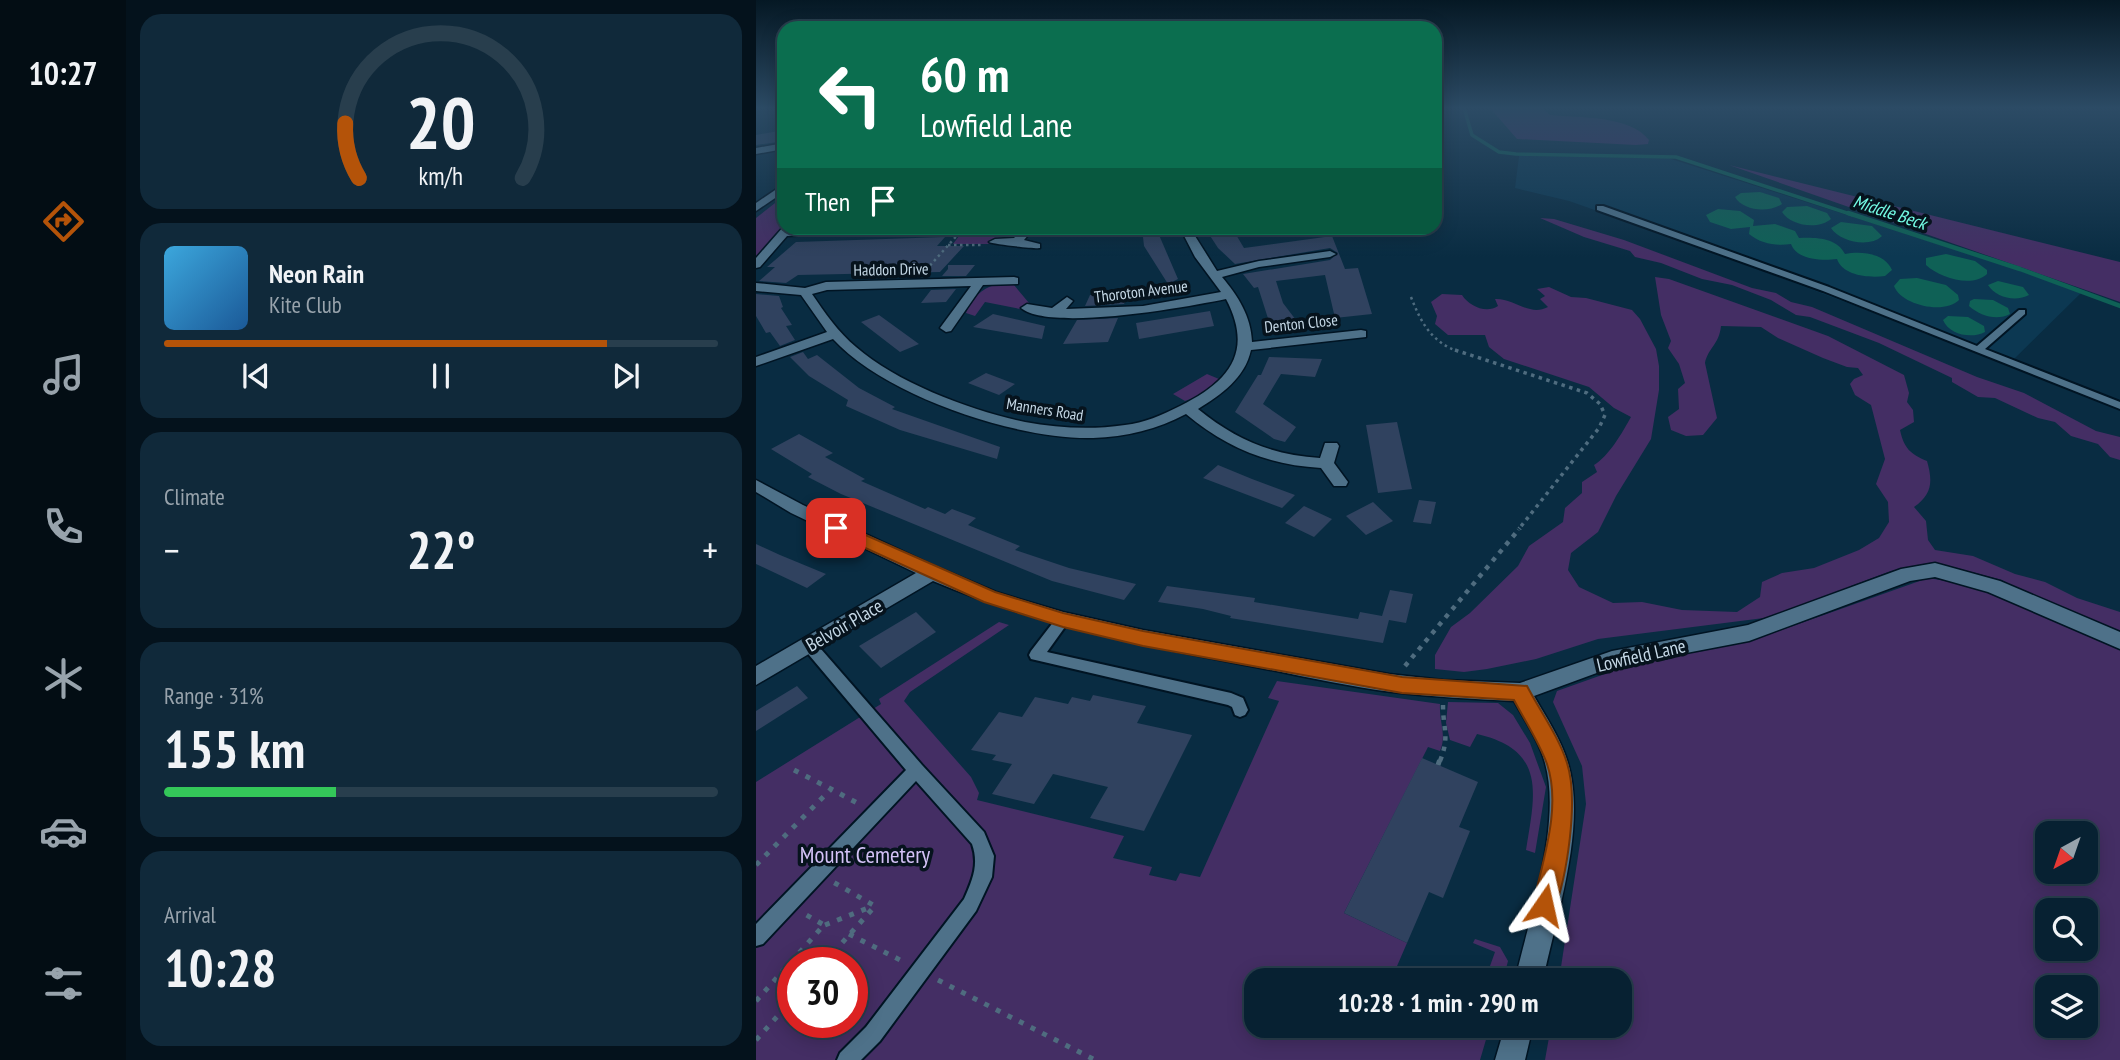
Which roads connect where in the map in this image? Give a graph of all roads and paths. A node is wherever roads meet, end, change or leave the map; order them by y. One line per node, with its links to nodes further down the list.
1 (777, 192): 2 (street)
2 (756, 208)
3 (1601, 208): 29 (lane)
4 (782, 235): 12 (street)
5 (957, 235): 16 (path)
6 (1022, 235): 8 (street)
7 (1188, 235): 13 (street)
8 (1017, 241): 9 (street); 10 (street)
9 (995, 242)
10 (1036, 246)
11 (1336, 255): 13 (street)
12 (756, 265)
13 (1214, 275): 19 (street)
14 (1014, 281): 15 (street, Haddon Drive)
15 (979, 283): 16 (street, Haddon Drive); 25 (street)
16 (912, 284): 18 (street, Haddon Drive)
17 (756, 287): 18 (street)
18 (805, 292): 26 (street, Manners Road)
19 (1230, 294): 23 (street, Thoroton Avenue); 28 (street)
20 (1411, 297): 42 (path)
21 (1067, 301): 23 (street, Thoroton Avenue)
22 (1027, 308): 23 (street, Thoroton Avenue)
23 (1055, 312)
24 (2022, 312): 29 (lane)
25 (946, 328)
26 (834, 334): 30 (street); 32 (street, Manners Road)
27 (1371, 345): 28 (street, Denton Close)
28 (1245, 347): 32 (street, Manners Road)
29 (1979, 349): 31 (lane)
30 (756, 362)
31 (2120, 406)
32 (1189, 409): 34 (street)
33 (1331, 446): 34 (street)
34 (1326, 463): 35 (street)
35 (1340, 482)
36 (756, 485): 37 (street, Lowfield Lane)
37 (932, 573): 38 (street, Lowfield Lane); 40 (street, Belvoir Place)
38 (1063, 620): 42 (street, Lowfield Lane); 45 (lane)
39 (2120, 641): 44 (street, Lowfield Lane)
40 (809, 645): 41 (street, Belvoir Place); 48 (lane)
41 (756, 676)
42 (1389, 683): 43 (street, Lowfield Lane)
43 (1443, 689): 44 (street, Lowfield Lane); 46 (path)
44 (1520, 692): 61 (street)
45 (1240, 710)
46 (1438, 765)
47 (794, 770): 49 (path)
48 (916, 770): 50 (lane); 62 (lane)
49 (831, 789): 50 (path); 51 (path)
50 (876, 812): 59 (lane)
51 (756, 865)
52 (823, 889): 54 (path)
53 (809, 904): 55 (path)
54 (875, 906): 57 (path); 58 (path)
55 (801, 912): 56 (path); 57 (path)
56 (792, 922)
57 (824, 925): 63 (path)
58 (849, 934): 60 (path); 62 (path)
59 (756, 936)
60 (838, 947)
61 (1531, 968)
62 (920, 971): 67 (lane); 68 (path)
63 (756, 1001)
64 (777, 1017): 66 (path)
65 (1516, 1038): 69 (street)
66 (756, 1040)
67 (847, 1060)
68 (1095, 1060)
69 (1510, 1060)

